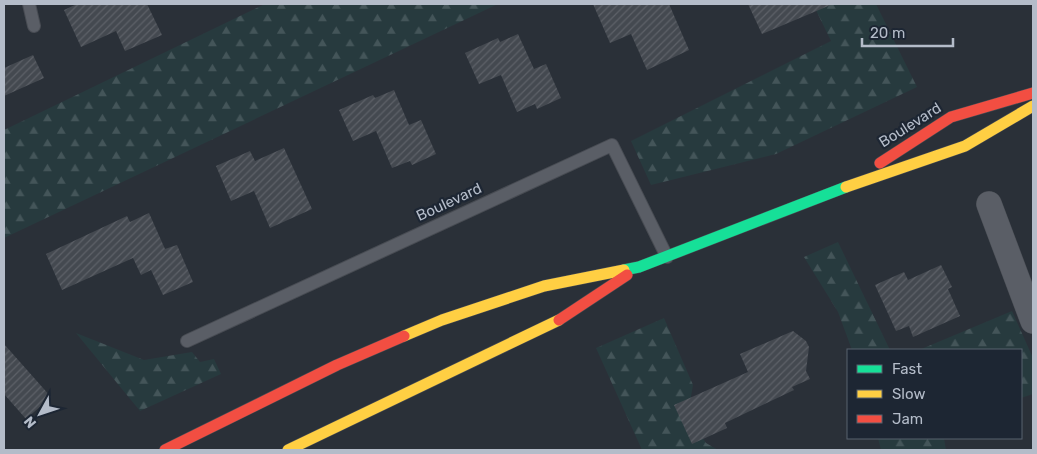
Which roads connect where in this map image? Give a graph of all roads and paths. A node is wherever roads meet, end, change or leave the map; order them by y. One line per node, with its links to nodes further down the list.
1 (29, 4): 2 (lane)
2 (34, 26)
3 (1033, 93): 5 (street, Boulevard)
4 (1033, 106): 5 (street, Boulevard)
5 (839, 189): 7 (street, Boulevard)
6 (989, 204): 9 (street)
7 (667, 257): 8 (street, Boulevard); 10 (lane, Boulevard)
8 (639, 267): 11 (street, Boulevard); 12 (street, Boulevard)
9 (1033, 321)
10 (187, 341)
11 (165, 450)
12 (288, 450)

